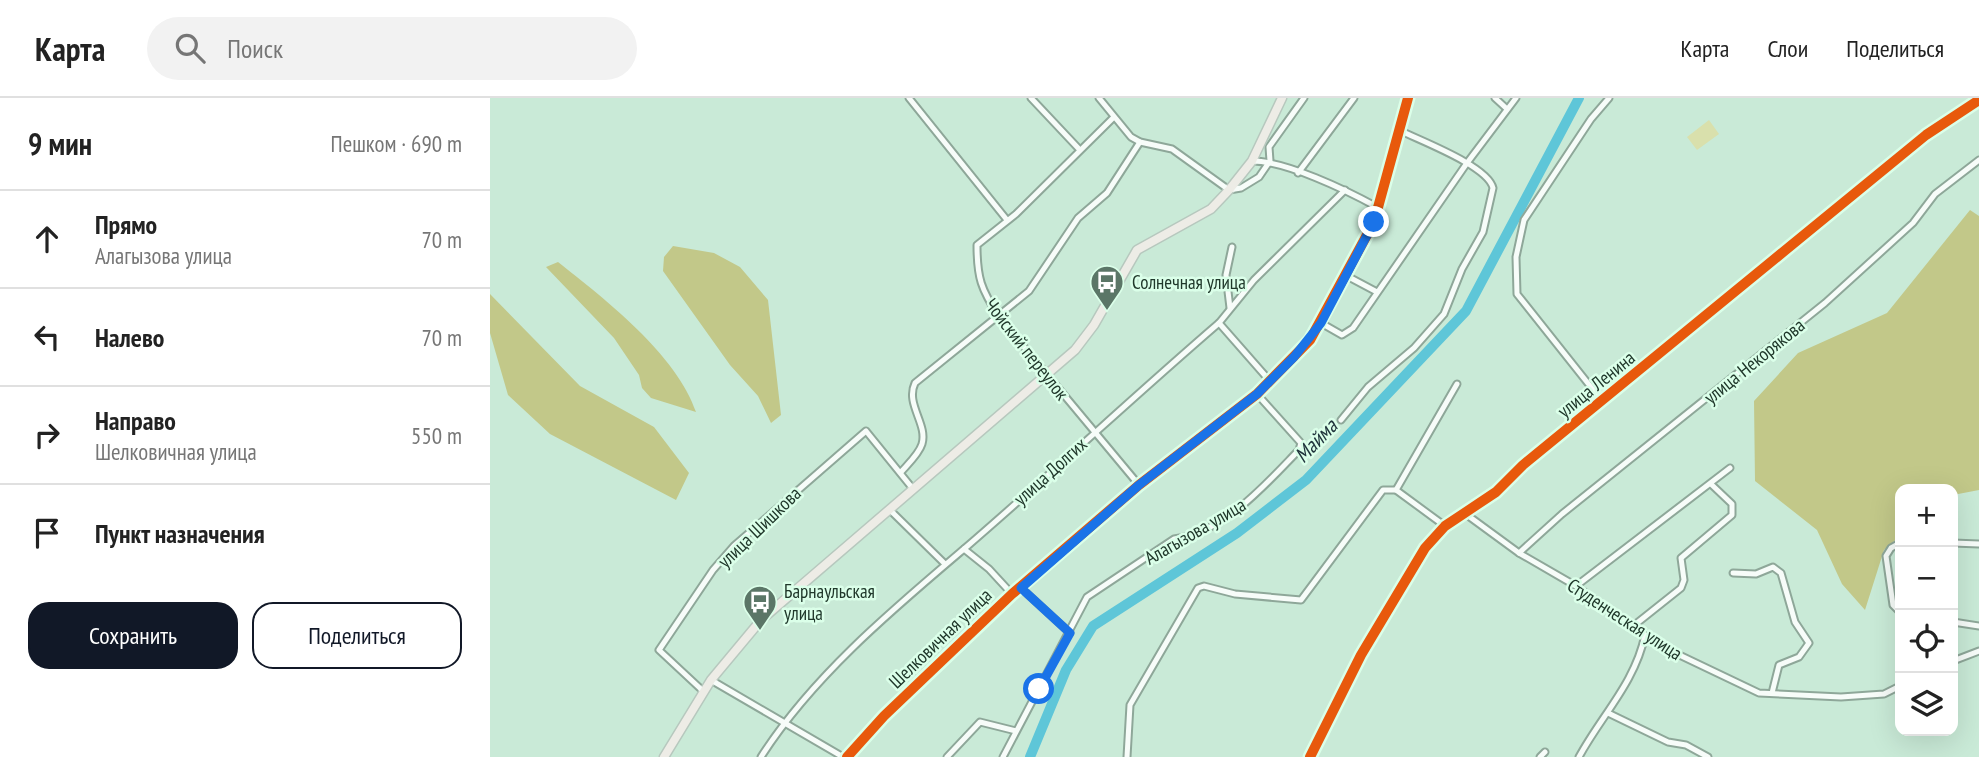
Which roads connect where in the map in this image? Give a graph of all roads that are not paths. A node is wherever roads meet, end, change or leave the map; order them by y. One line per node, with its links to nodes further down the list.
1 (909, 98): 25 (street)
2 (1031, 98): 16 (street)
3 (1099, 98): 13 (street)
4 (1282, 98): 19 (main road)
5 (1304, 98): 18 (street)
6 (1354, 98): 21 (street)
7 (1495, 98): 12 (street)
8 (1516, 98): 12 (street)
9 (1609, 98): 38 (street)
10 (1407, 99): 14 (street, Шелковичная улица)
11 (1979, 100): 27 (street, улица Ленина)
12 (1507, 109): 20 (street)
13 (1113, 118): 15 (street); 16 (street, Чойский переулок)
14 (1401, 131): 20 (street); 24 (street, Шелковичная улица)
15 (1140, 142): 22 (street); 31 (street)
16 (1079, 149): 25 (street, Чойский переулок)
17 (1979, 160): 54 (street, улица Некорякова)
18 (1270, 161): 19 (street); 21 (street); 22 (street)
19 (1252, 162): 22 (main road)
20 (1467, 163): 29 (street); 39 (street)
21 (1298, 173): 23 (street)
22 (1229, 190): 34 (main road)
23 (1345, 190): 24 (street); 30 (street, улица Долгих)
24 (1377, 207): 28 (street, Шелковичная улица)
25 (1007, 220): 31 (street, Чойский переулок)
26 (1232, 247): 30 (street)
27 (1778, 256): 38 (street, улица Ленина)
28 (1345, 275): 29 (street); 33 (street, Шелковичная улица)
29 (1377, 292): 33 (street)
30 (1230, 308): 32 (street, улица Долгих)
31 (999, 317): 34 (street, Чойский переулок); 42 (street)
32 (1219, 323): 35 (street); 40 (street, улица Долгих)
33 (1321, 323): 35 (street, Шелковичная улица)
34 (1047, 376): 40 (street, Чойский переулок); 45 (main road)
35 (1269, 380): 37 (street, Шелковичная улица)
36 (1457, 384): 46 (street)
37 (1257, 394): 43 (street, Шелковичная улица); 64 (street, Алагызова улица)
38 (1602, 401): 48 (street, улица Ленина)
39 (1341, 420)
40 (1094, 431): 43 (street, Чойский переулок); 53 (street, улица Долгих)
41 (1730, 468): 44 (street)
42 (901, 472): 45 (street, улица Шишкова); 70 (street, улица Шишкова)
43 (1139, 485): 58 (street, Шелковичная улица)
44 (1712, 485): 57 (street); 63 (street)
45 (913, 489): 47 (main road)
46 (1396, 490): 49 (street); 80 (street)
47 (890, 510): 55 (street); 68 (main road)
48 (1463, 512): 49 (street, улица Ленина); 54 (street, Студенческая улица)
49 (1445, 526): 81 (street, улица Ленина)
50 (1958, 543): 51 (street)
51 (1979, 544)
52 (1896, 547): 60 (street)
53 (964, 549): 55 (street, улица Долгих); 59 (street)
54 (1519, 553): 57 (street, Студенческая улица)
55 (945, 564): 73 (street, улица Долгих)
56 (1733, 573): 71 (street)
57 (1576, 586): 63 (street, Студенческая улица)
58 (1021, 588): 59 (street, Шелковичная улица); 64 (street)
59 (1012, 594): 77 (street, Шелковичная улица)
60 (1898, 610)
61 (1958, 623): 62 (street)
62 (1979, 626)
63 (1632, 627): 65 (street, Студенческая улица)
64 (1070, 633): 74 (street, Алагызова улица)
65 (1645, 635): 71 (street, Студенческая улица); 72 (street)
66 (1979, 651): 67 (street)
67 (1958, 659)
68 (711, 680): 70 (main road); 73 (street)
69 (1895, 688): 71 (street, Студенческая улица)
70 (703, 691): 75 (main road)
71 (1772, 693)
72 (1608, 713): 82 (street); 83 (street)
73 (783, 722): 76 (street, улица Долгих); 77 (street)
74 (1016, 731): 78 (street); 79 (street, Алагызова улица)
75 (664, 757)
76 (761, 757)
77 (845, 757)
78 (947, 757)
79 (1003, 757)
80 (1127, 757)
81 (1310, 757)
82 (1579, 757)
83 (1709, 757)

